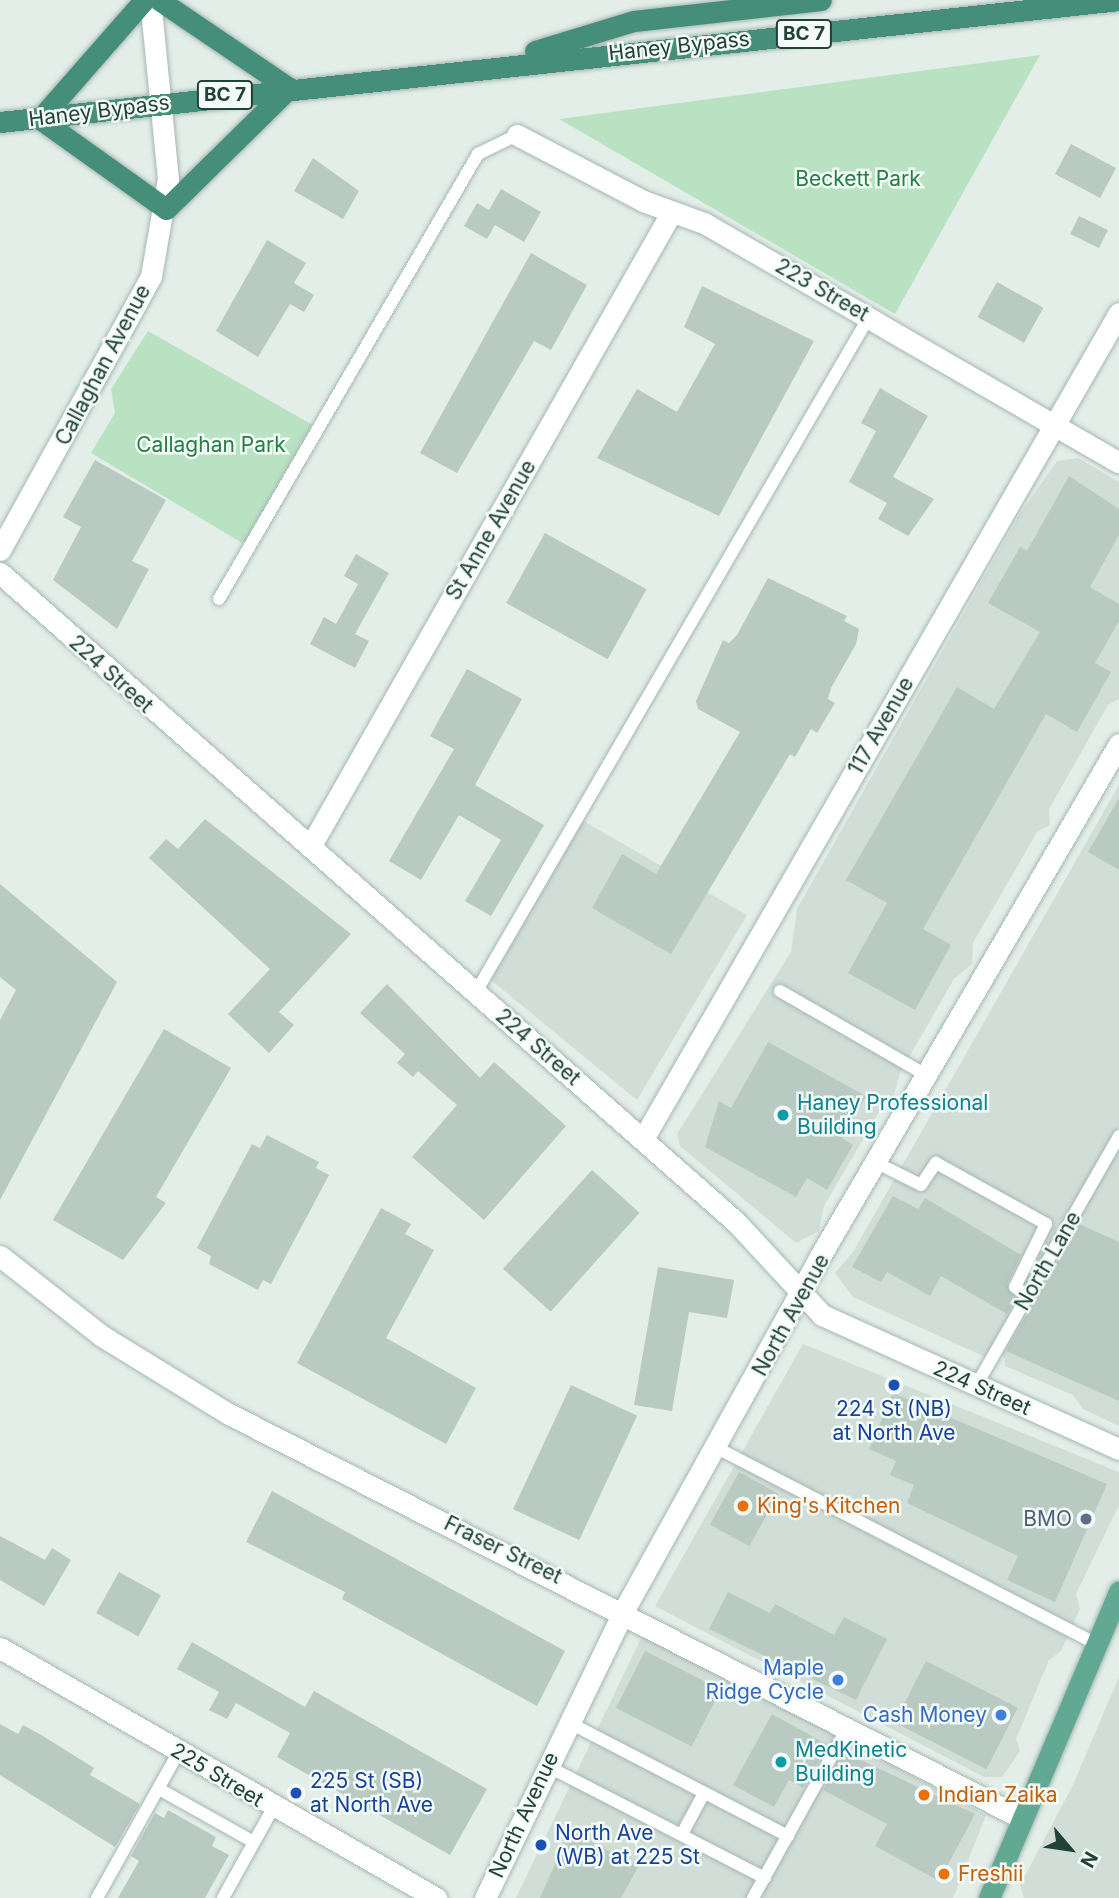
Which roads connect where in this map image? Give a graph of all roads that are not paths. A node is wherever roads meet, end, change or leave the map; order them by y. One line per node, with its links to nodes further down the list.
1 (144, 0): 9 (highway)
2 (150, 0): 8 (street, Callaghan Avenue)
3 (159, 0): 7 (highway)
4 (821, 0): 6 (highway, Haney Bypass / BC 7)
5 (1119, 0): 6 (highway, Haney Bypass / BC 7)
6 (489, 65): 7 (highway, Haney Bypass / BC 7)
7 (289, 88): 8 (highway, Haney Bypass / BC 7); 12 (highway)
8 (160, 103): 9 (highway, Haney Bypass / BC 7); 12 (street, Callaghan Avenue)
9 (40, 119): 10 (highway, Haney Bypass / BC 7); 12 (highway)
10 (0, 122)
11 (517, 135): 13 (street, 223 Street); 20 (lane)
12 (166, 209): 18 (street, Callaghan Avenue)
13 (671, 213): 15 (street, 223 Street); 22 (street, St Anne Avenue)
14 (1119, 313): 16 (street, 117 Avenue)
15 (869, 317): 16 (street, 223 Street); 24 (lane)
16 (1055, 427): 17 (street, 223 Street); 27 (street, 117 Avenue)
17 (1119, 463)
18 (0, 550)
19 (0, 573): 22 (street, 224 Street)
20 (219, 599)
21 (1119, 744): 25 (street, North Avenue)
22 (310, 847): 24 (street, 224 Street)
23 (780, 991): 25 (lane)
24 (476, 992): 27 (street, 224 Street)
25 (926, 1074): 28 (street, North Avenue)
26 (1119, 1136): 31 (lane, North Lane)
27 (643, 1139): 30 (street, 224 Street)
28 (877, 1163): 30 (street, North Avenue); 31 (lane)
29 (0, 1256): 36 (street, Fraser Street)
30 (801, 1294): 32 (street, 224 Street); 33 (street, North Avenue)
31 (1028, 1296): 32 (lane, North Lane)
32 (976, 1385): 34 (street, 224 Street)
33 (717, 1448): 36 (street, North Avenue); 37 (lane)
34 (1119, 1449)
35 (1119, 1591): 37 (main road)
36 (624, 1610): 39 (street, North Avenue); 40 (street, Fraser Street)
37 (1097, 1644): 46 (main road)
38 (0, 1648): 41 (street, 225 Street)
39 (568, 1721): 42 (street, North Avenue); 44 (lane)
40 (849, 1725): 46 (street, Fraser Street); 48 (lane)
41 (179, 1751): 43 (lane); 45 (street, 225 Street)
42 (547, 1766): 47 (lane); 54 (street, North Avenue)
43 (159, 1789): 49 (lane); 51 (lane)
44 (705, 1793): 47 (lane); 48 (lane)
45 (273, 1808): 49 (lane); 53 (street, 225 Street)
46 (1022, 1818): 56 (main road)
47 (682, 1834): 50 (lane)
48 (788, 1836): 50 (lane)
49 (254, 1842): 52 (lane)
50 (765, 1878): 55 (lane)
51 (97, 1898)
52 (223, 1898)
53 (436, 1898)
54 (485, 1898)
55 (754, 1898)
56 (989, 1898)

